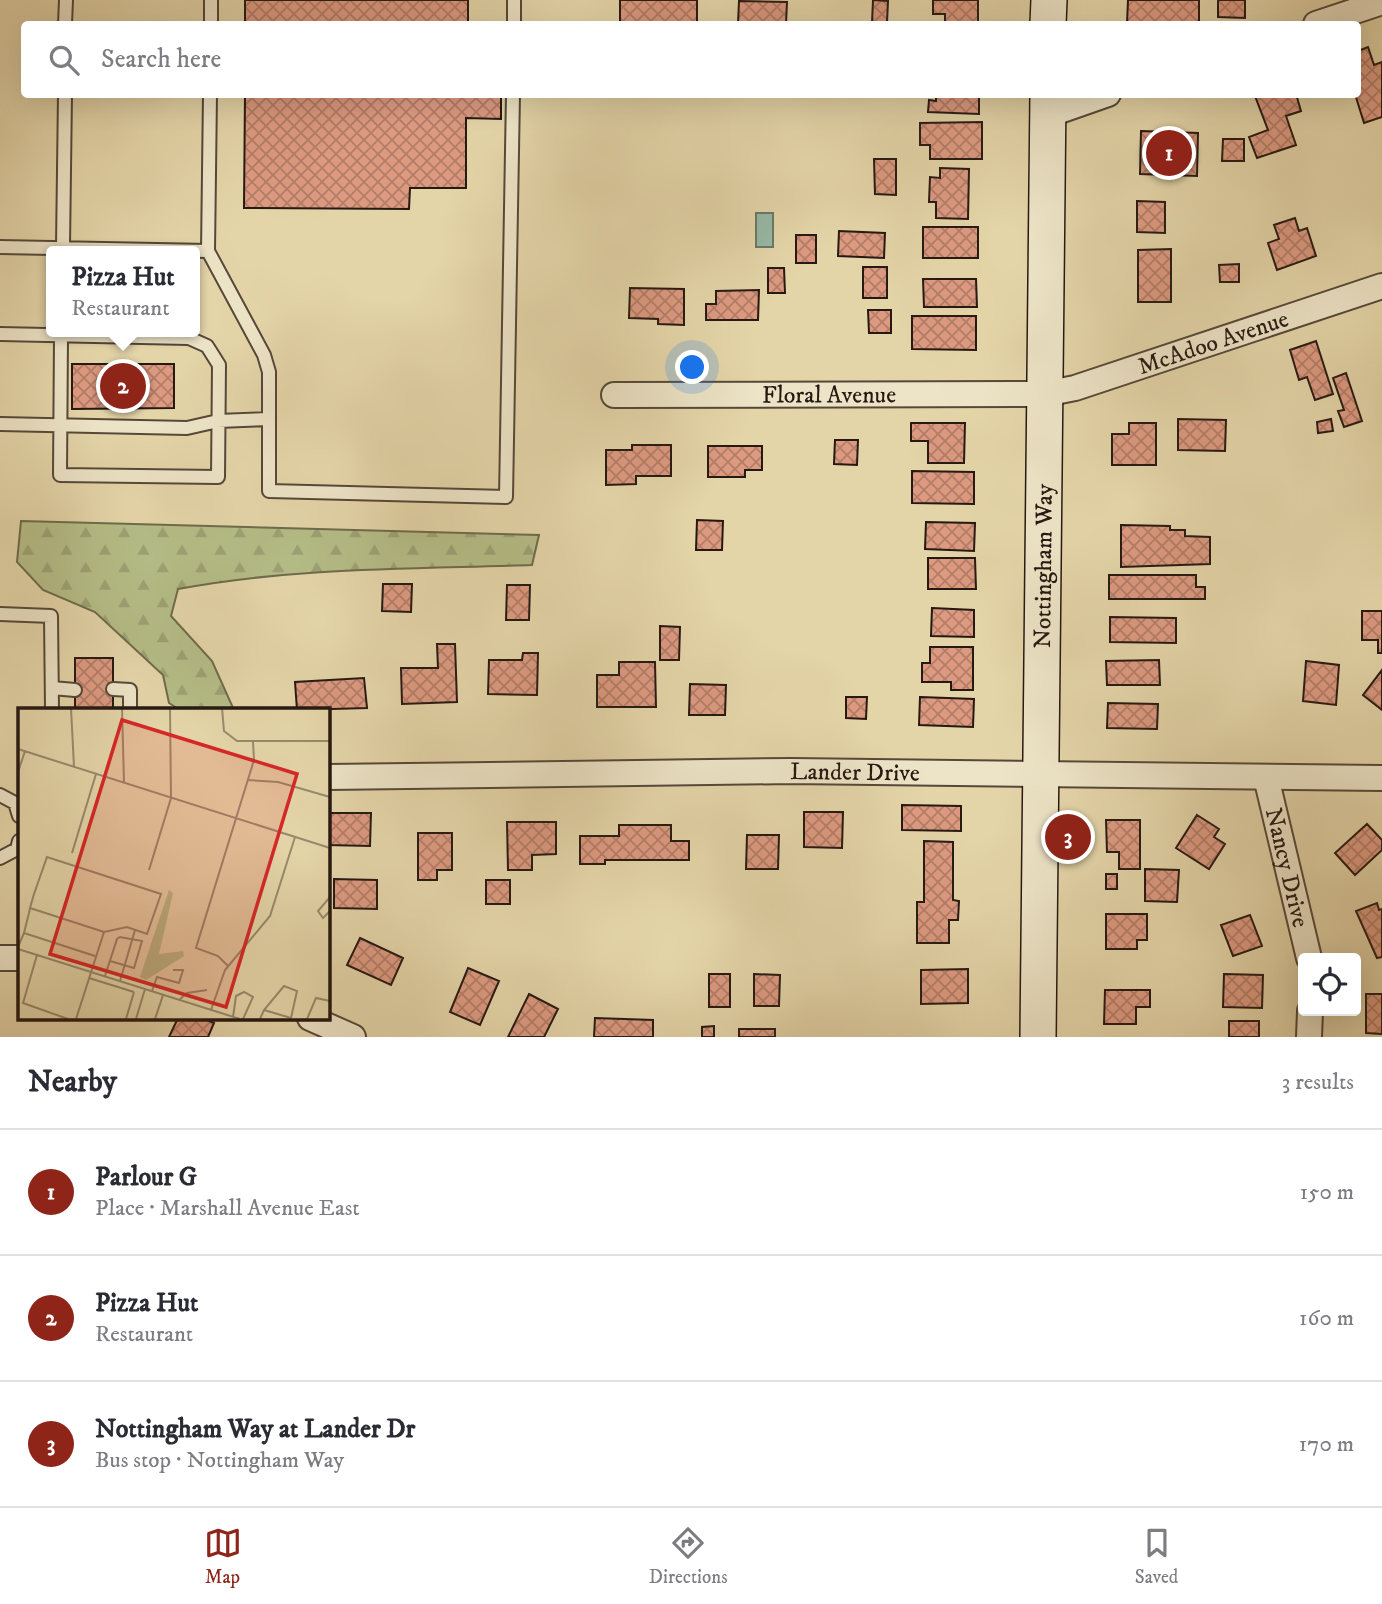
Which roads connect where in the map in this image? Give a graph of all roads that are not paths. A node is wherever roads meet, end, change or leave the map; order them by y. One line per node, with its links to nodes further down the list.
1 (66, 0): 6 (lane)
2 (211, 0): 7 (lane)
3 (514, 0): 8 (lane)
4 (1049, 0): 9 (street)
5 (1382, 2): 10 (street)
6 (65, 21)
7 (211, 21)
8 (514, 21)
9 (1048, 21)
10 (1325, 21)
11 (65, 98): 17 (lane)
12 (210, 98): 20 (lane)
13 (513, 98): 28 (lane)
14 (1086, 98): 15 (street)
15 (1048, 105): 27 (street, Nottingham Way)
16 (46, 246): 18 (lane)
17 (63, 246)
18 (0, 247)
19 (200, 251): 20 (lane)
20 (208, 251): 28 (lane)
21 (1382, 286): 27 (street, McAdoo Avenue)
22 (0, 334): 23 (lane)
23 (46, 336)
24 (61, 337): 30 (lane)
25 (125, 337): 29 (lane)
26 (614, 394): 27 (street, Floral Avenue)
27 (1045, 394): 38 (street, Nottingham Way)
28 (269, 419): 29 (lane)
29 (218, 421): 30 (lane); 30 (lane)
30 (60, 424): 31 (lane)
31 (0, 425)
32 (0, 614): 33 (lane)
33 (52, 688): 35 (lane); 36 (lane)
34 (113, 689): 37 (lane)
35 (75, 690)
36 (52, 708)
37 (130, 708)
38 (1040, 775): 39 (street, Lander Drive); 40 (street, Lander Drive); 52 (street, Nottingham Way)
39 (329, 777)
40 (1266, 777): 41 (street, Lander Drive); 46 (street, Nancy Drive)
41 (1382, 778)
42 (0, 795): 43 (lane)
43 (17, 809)
44 (18, 847): 45 (lane)
45 (0, 858)
46 (1308, 953)
47 (0, 958): 48 (street)
48 (18, 958)
49 (1310, 1016): 53 (street)
50 (315, 1020): 51 (street)
51 (353, 1037)
52 (1038, 1037)
53 (1309, 1037)

